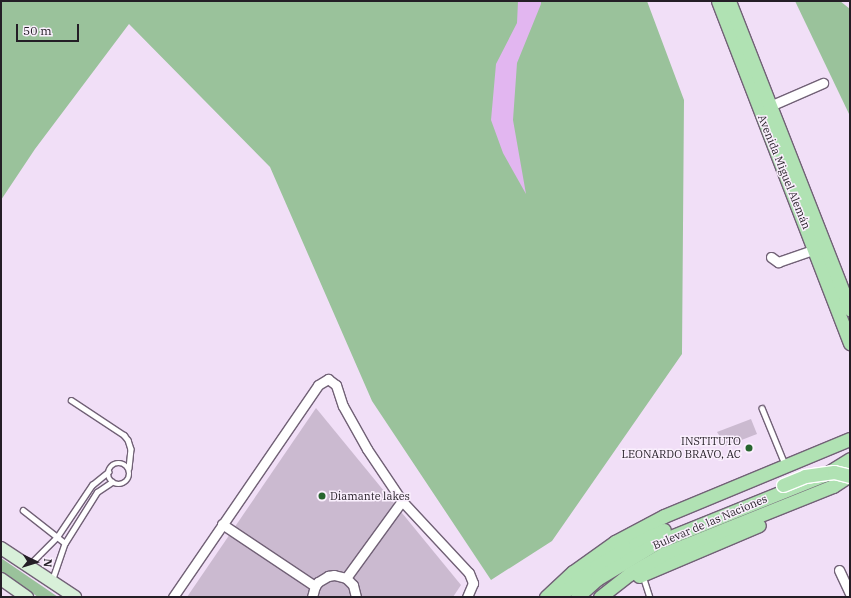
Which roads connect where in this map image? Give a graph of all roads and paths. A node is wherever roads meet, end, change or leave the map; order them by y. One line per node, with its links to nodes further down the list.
1 (718, 1): 5 (main road, Avenida Miguel Alemán)
2 (729, 1): 4 (main road, Avenida Miguel Alemán)
3 (823, 83): 4 (street)
4 (770, 106): 7 (main road, Avenida Miguel Alemán)
5 (815, 249): 6 (street); 9 (main road, Avenida Miguel Alemán)
6 (771, 257)
7 (847, 288): 8 (main road, Avenida Miguel Alemán)
8 (850, 309)
9 (850, 343)
10 (71, 400): 16 (lane)
11 (762, 408): 15 (lane)
12 (850, 431): 13 (main road)
13 (844, 442): 15 (main road)
14 (850, 459): 43 (main road, Bulevar de las Naciones, bridge)
15 (786, 466): 41 (main road)
16 (129, 468): 17 (lane); 18 (lane)
17 (108, 472): 18 (lane); 23 (lane)
18 (112, 482): 24 (lane)
19 (849, 482): 28 (main road); 33 (main road, Bulevar de las Naciones); 42 (main road, bridge)
20 (402, 501): 22 (street); 29 (street); 40 (street)
21 (23, 510): 23 (lane)
22 (222, 524): 32 (street); 37 (street)
23 (57, 537): 24 (lane); 26 (lane)
24 (65, 543): 31 (lane)
25 (1, 548): 26 (main road)
26 (28, 566): 31 (main road)
27 (840, 570): 34 (street)
28 (643, 574): 33 (main road); 45 (lane)
29 (346, 578): 32 (street); 39 (street)
30 (1, 579): 35 (main road)
31 (51, 581): 36 (main road)
32 (315, 586): 38 (street)
33 (615, 586): 44 (main road, Bulevar de las Naciones)
34 (850, 594)
35 (27, 597)
36 (75, 597)
37 (173, 597)
38 (312, 597)
39 (356, 597)
40 (467, 597)
41 (546, 597)
42 (558, 597)
43 (576, 597)
44 (600, 597)
45 (650, 597)

